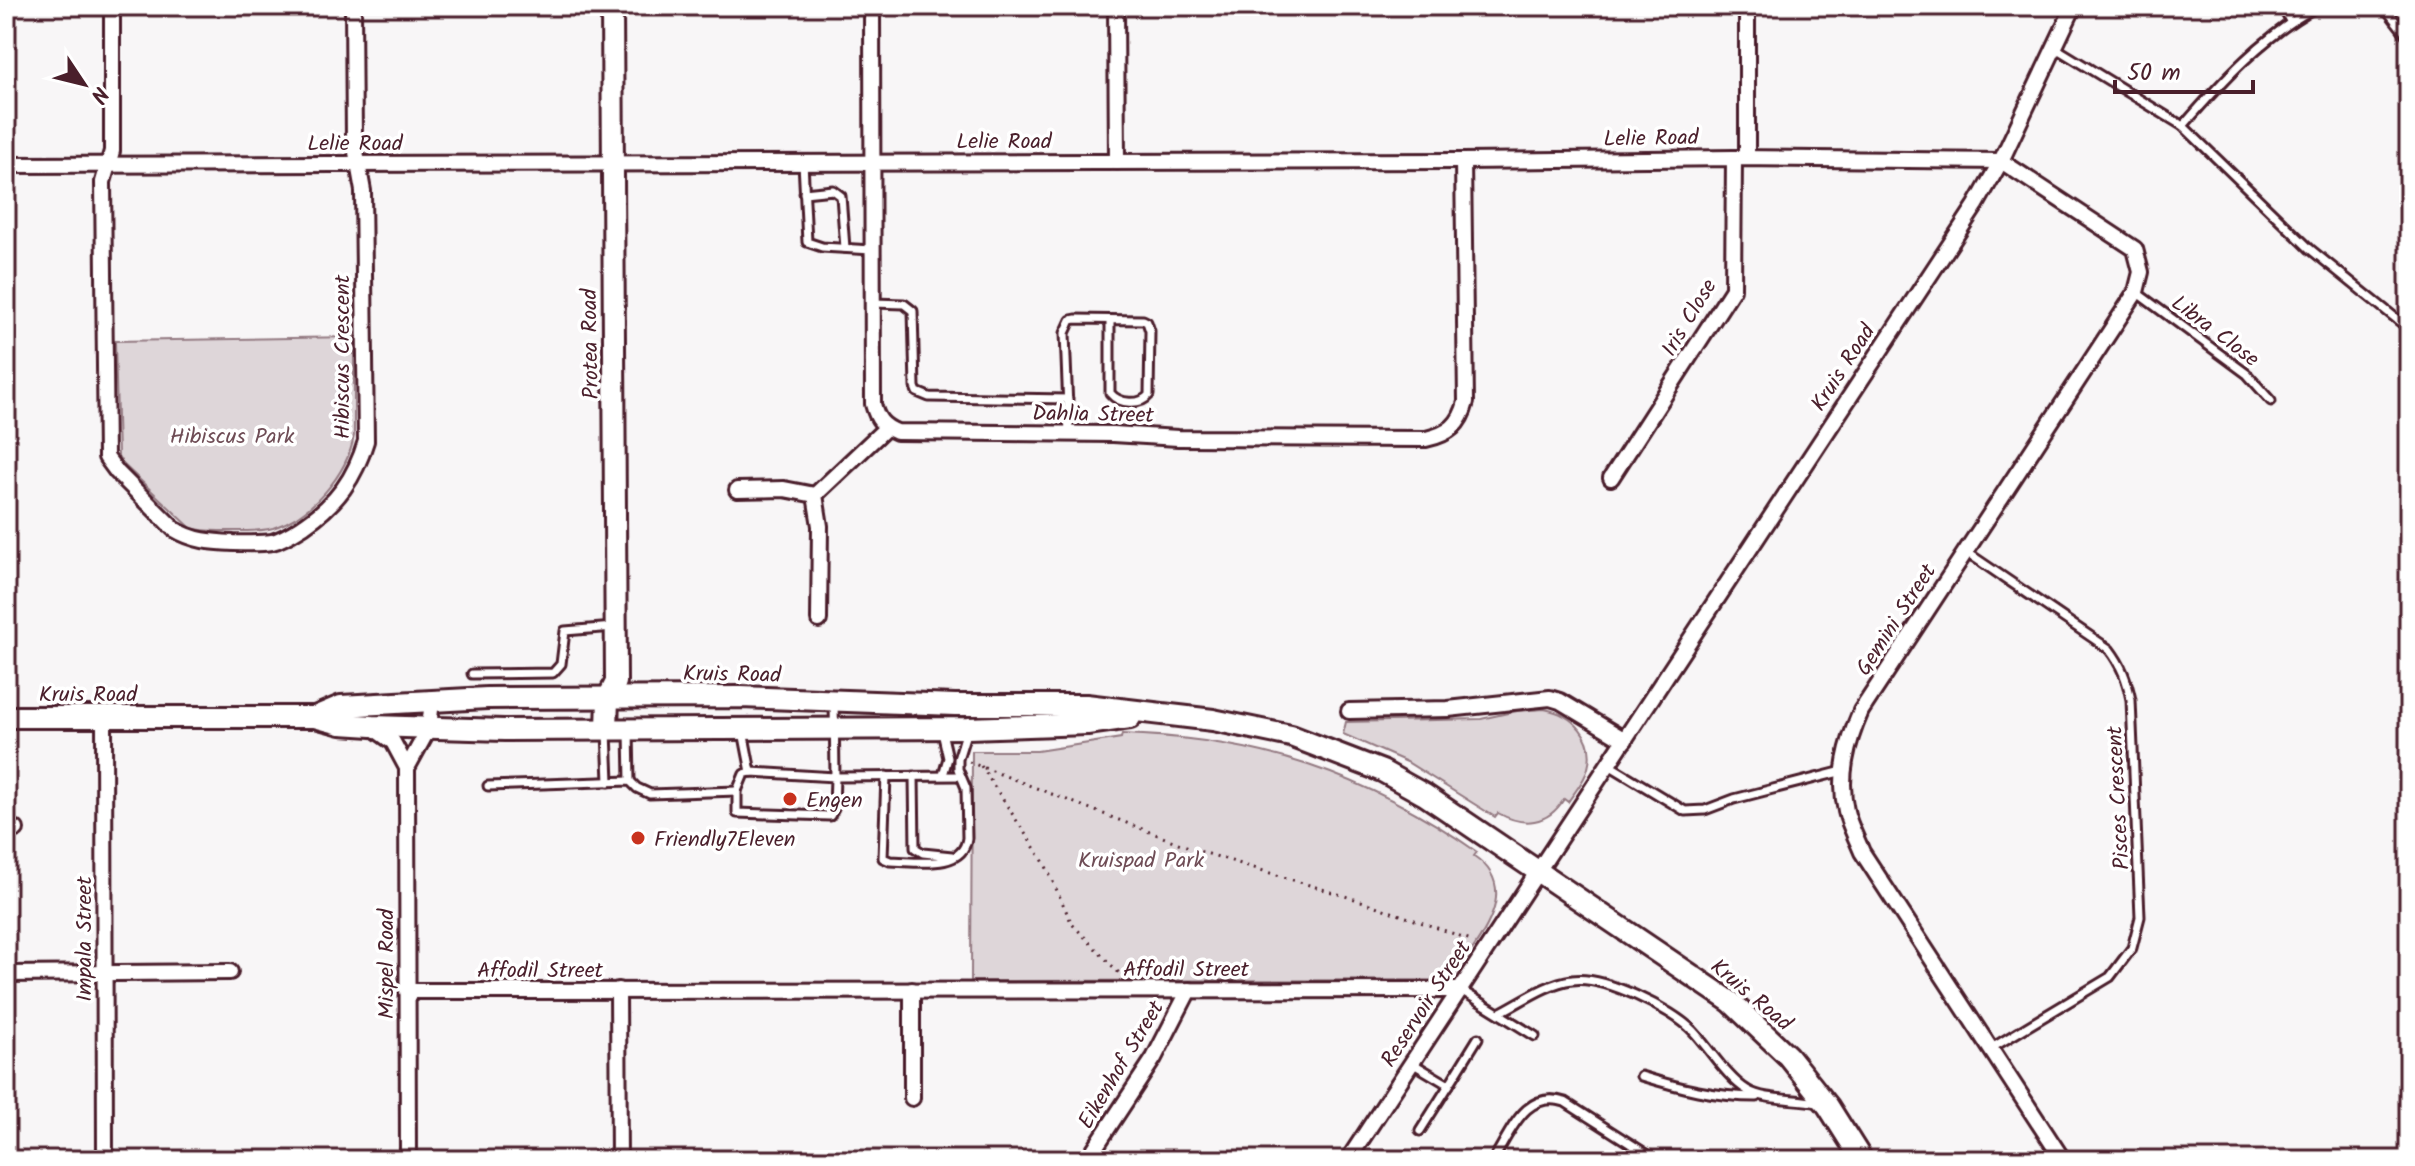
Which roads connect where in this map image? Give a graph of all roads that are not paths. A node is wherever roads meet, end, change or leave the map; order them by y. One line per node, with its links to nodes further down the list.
1 (112, 6): 24 (street, Hibiscus Crescent)
2 (353, 6): 21 (street, Hibiscus Crescent)
3 (612, 6): 22 (street, Protea Road)
4 (872, 6): 19 (street)
5 (1116, 6): 20 (street)
6 (1747, 6): 15 (street, Iris Close)
7 (2074, 6): 13 (street, Kruis Road)
8 (2282, 6): 11 (lane)
9 (2318, 6): 11 (lane)
10 (2380, 6): 12 (lane)
11 (2290, 21): 14 (lane)
12 (2409, 38)
13 (2054, 47): 14 (lane); 17 (street, Kruis Road)
14 (2183, 126): 31 (lane)
15 (1740, 158): 16 (street, Lelie Road); 17 (street, Lelie Road); 36 (street, Iris Close)
16 (1463, 161): 20 (street, Lelie Road); 35 (street, Dahlia Street)
17 (2001, 161): 28 (street); 59 (street, Kruis Road)
18 (803, 162): 19 (street, Lelie Road); 22 (street, Lelie Road); 25 (lane)
19 (873, 162): 20 (street, Lelie Road); 27 (street)
20 (1117, 162)
21 (358, 164): 22 (street, Lelie Road); 24 (street, Lelie Road); 24 (street, Hibiscus Crescent)
22 (611, 164): 41 (street, Protea Road)
23 (6, 165): 24 (street, Lelie Road)
24 (108, 165)
25 (804, 193): 26 (lane); 26 (lane)
26 (845, 248): 27 (lane)
27 (873, 250): 29 (street)
28 (2136, 292): 33 (lane, Libra Close); 39 (street, Gemini Street)
29 (873, 303): 32 (lane); 34 (street)
30 (1110, 320): 30 (lane); 32 (lane)
31 (2409, 329)
32 (1068, 399): 35 (lane)
33 (2271, 401)
34 (886, 428): 35 (street, Dahlia Street); 38 (street)
35 (1069, 434)
36 (1611, 478)
37 (737, 490): 38 (street)
38 (815, 495): 40 (street)
39 (1965, 551): 62 (street, Gemini Street); 86 (lane, Pisces Crescent)
40 (819, 620)
41 (616, 627): 42 (lane); 43 (street, Protea Road)
42 (472, 674)
43 (618, 692): 44 (street, Kruis Road); 45 (street, Kruis Road); 54 (street, Protea Road); 57 (street, Protea Road)
44 (834, 699): 47 (street, Kruis Road); 55 (lane)
45 (432, 700): 50 (street, Kruis Road); 53 (street, Mispel Road)
46 (1349, 711): 59 (street)
47 (1150, 715): 56 (street, Kruis Road); 74 (street, Kruis Road)
48 (6, 717): 49 (street, Kruis Road)
49 (104, 717): 50 (street, Kruis Road); 77 (street, Impala Street)
50 (315, 717): 51 (street, Kruis Road)
51 (372, 726): 53 (street, Kruis Road); 61 (street)
52 (941, 727): 55 (street, Kruis Road); 56 (street, Kruis Road); 64 (lane)
53 (429, 728): 57 (street, Kruis Road); 61 (street, Mispel Road)
54 (629, 728): 57 (street, Kruis Road); 58 (street, Kruis Road); 69 (lane)
55 (834, 728): 58 (street, Kruis Road); 68 (lane)
56 (968, 728): 67 (lane)
57 (607, 729): 70 (lane)
58 (743, 729): 63 (lane)
59 (1625, 740): 60 (street, Kruis Road)
60 (1609, 765): 62 (lane); 74 (street, Kruis Road)
61 (407, 768): 82 (street, Mispel Road)
62 (1843, 771): 86 (street, Gemini Street)
63 (751, 772): 68 (lane); 72 (lane)
64 (943, 775): 66 (lane); 67 (lane)
65 (886, 776): 66 (lane); 68 (lane); 73 (lane)
66 (914, 776): 73 (lane)
67 (960, 776): 73 (lane)
68 (835, 777): 72 (lane)
69 (630, 781): 70 (lane); 72 (lane)
70 (609, 782): 71 (lane)
71 (488, 786)
72 (737, 791)
73 (958, 857)
74 (1539, 871): 81 (street, Reservoir Street); 92 (street, Kruis Road)
75 (230, 972): 77 (street)
76 (6, 974): 77 (street)
77 (105, 975): 95 (street, Impala Street)
78 (618, 990): 79 (street, Affodil Street); 82 (street, Affodil Street); 97 (street)
79 (912, 990): 80 (street, Affodil Street); 91 (street)
80 (1189, 990): 81 (street, Affodil Street); 98 (street, Eikenhof Street)
81 (1461, 990): 83 (lane); 87 (street, Reservoir Street)
82 (407, 991): 96 (street, Mispel Road)
83 (1499, 1013): 84 (lane); 90 (lane)
84 (1535, 1036)
85 (1478, 1038): 89 (lane)
86 (1990, 1049): 104 (street, Gemini Street)
87 (1412, 1063): 89 (lane); 99 (street, Reservoir Street)
88 (1641, 1076): 90 (lane)
89 (1449, 1085): 93 (lane)
90 (1759, 1097): 92 (lane)
91 (912, 1098)
92 (1828, 1106): 103 (street, Kruis Road)
93 (1420, 1131)
94 (1635, 1147): 100 (lane); 101 (lane); 102 (lane)
95 (105, 1160)
96 (408, 1160)
97 (619, 1160)
98 (1087, 1160)
99 (1348, 1160)
100 (1493, 1160)
101 (1627, 1160)
102 (1656, 1160)
103 (1862, 1160)
104 (2063, 1160)

